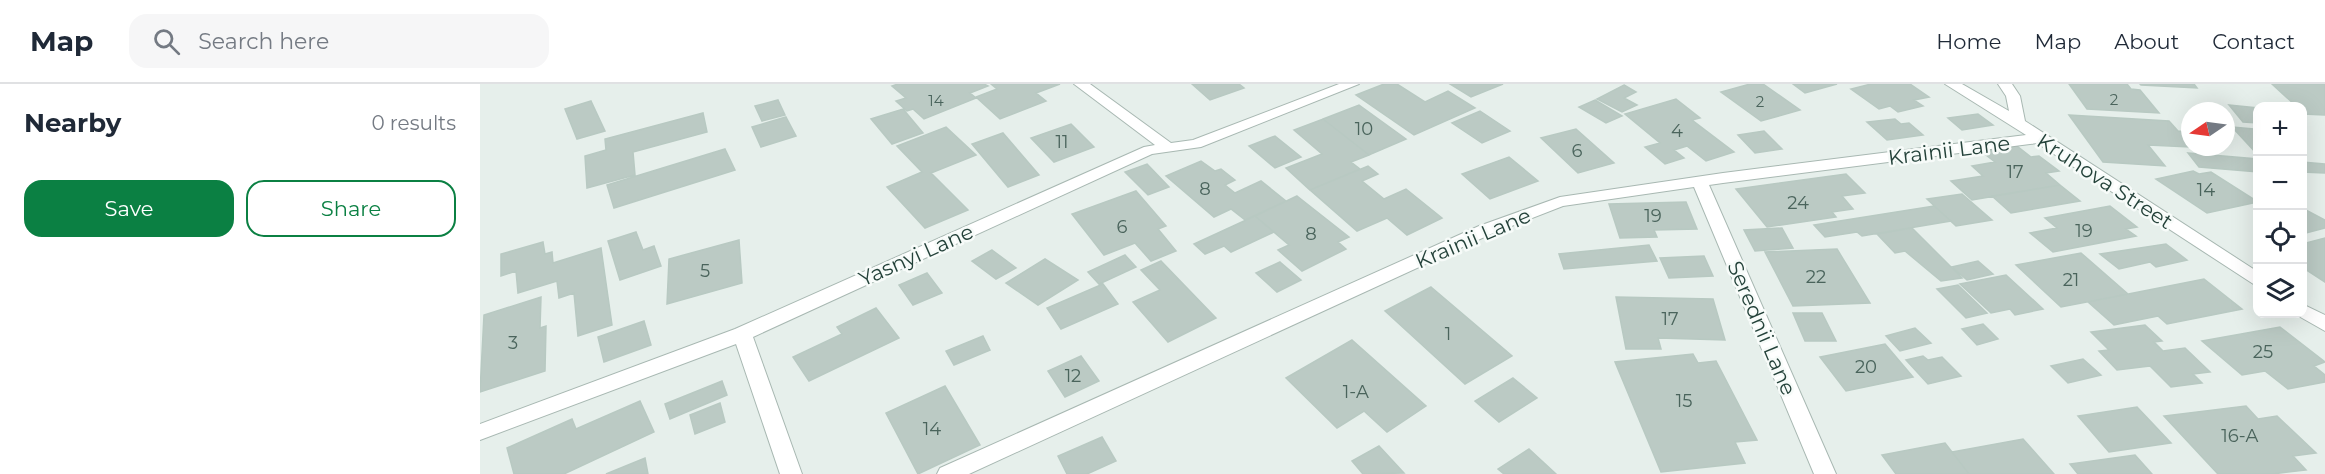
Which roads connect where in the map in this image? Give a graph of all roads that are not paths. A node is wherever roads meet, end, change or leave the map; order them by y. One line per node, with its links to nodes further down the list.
1 (1081, 84): 7 (street)
2 (1352, 84): 7 (street, Yasnyi Lane)
3 (1952, 84): 5 (street, Kruhova Street)
4 (2005, 84): 5 (street)
5 (2018, 123): 6 (street, Kruhova Street)
6 (2038, 138): 8 (street, Krainii Lane); 9 (street, Kruhova Street)
7 (1169, 148): 12 (street, Yasnyi Lane)
8 (1700, 182): 15 (street, Krainii Lane); 16 (street, Serednii Lane)
9 (2253, 278)
10 (2307, 313): 11 (street)
11 (2325, 324)
12 (742, 334): 13 (street, Yasnyi Lane); 14 (street)
13 (480, 432)
14 (791, 474)
15 (948, 474)
16 (1824, 474)

